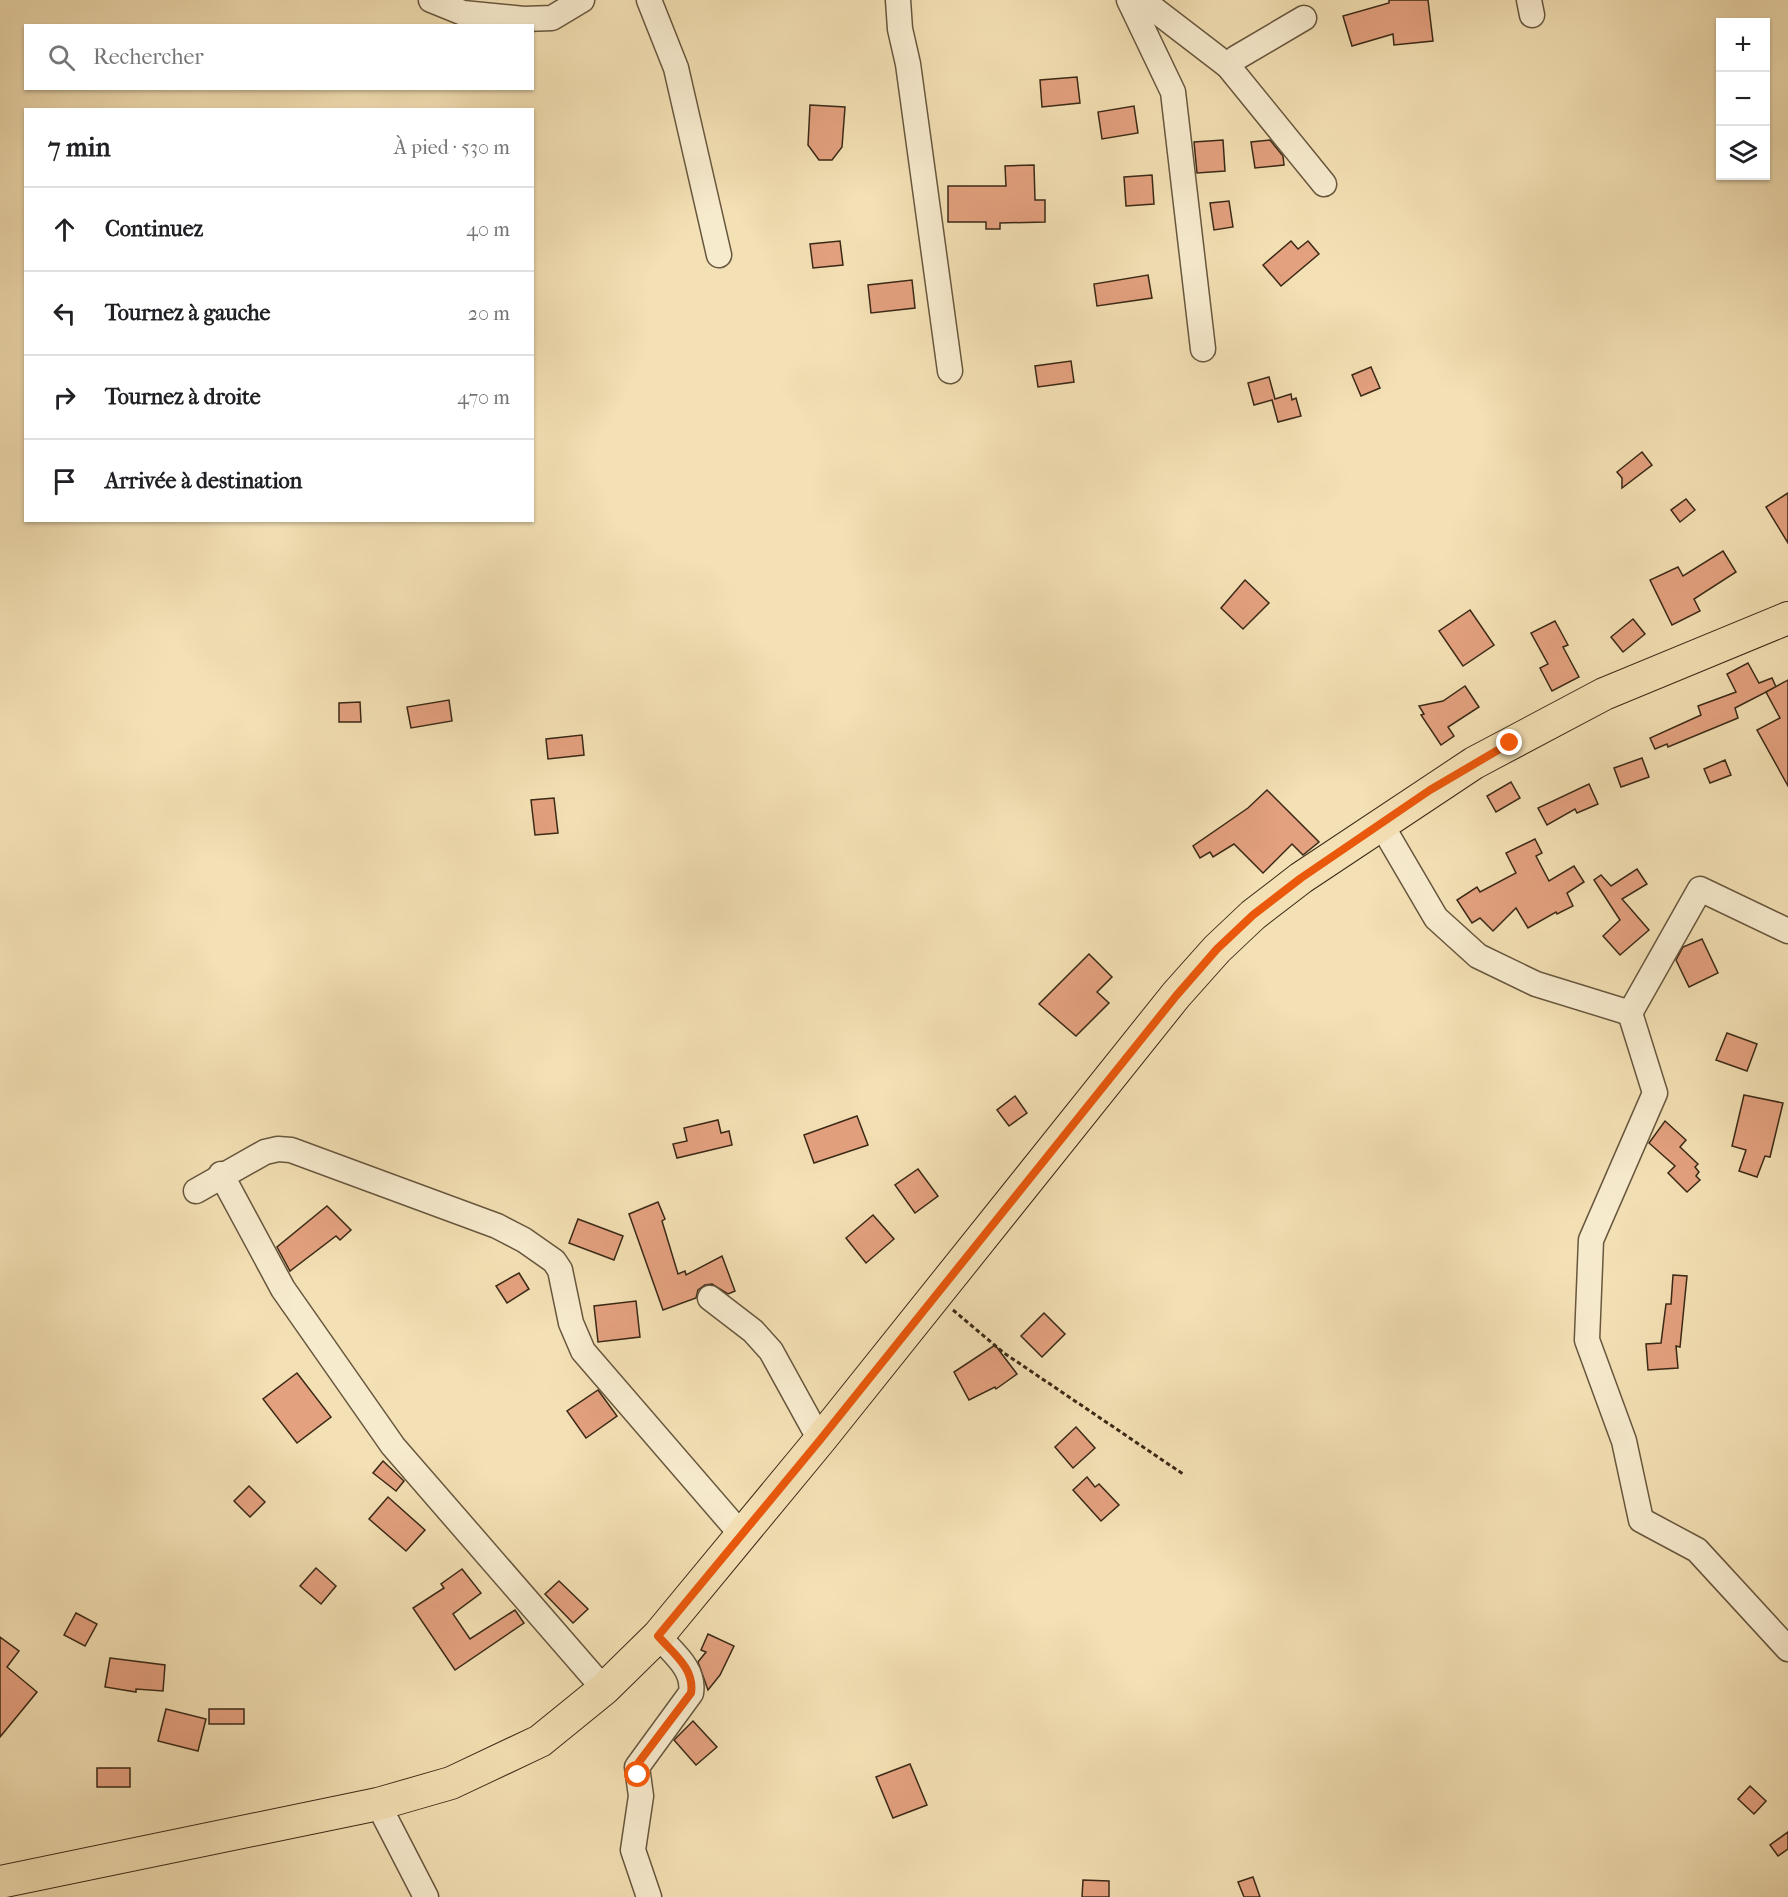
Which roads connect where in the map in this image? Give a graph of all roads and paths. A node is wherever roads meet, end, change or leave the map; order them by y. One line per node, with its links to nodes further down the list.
1 (431, 0): 2 (street)
2 (582, 0)
3 (649, 0): 10 (street)
4 (898, 0): 12 (street)
5 (1129, 0): 11 (street)
6 (1142, 0): 8 (street)
7 (1304, 18): 8 (street)
8 (1228, 66): 9 (street)
9 (1324, 184)
10 (719, 255)
11 (1203, 349)
12 (950, 371)
13 (1788, 618): 14 (main road)
14 (1381, 824): 16 (street); 19 (main road)
15 (1788, 931): 16 (street)
16 (1630, 1013): 25 (street)
17 (221, 1174): 18 (street); 23 (street); 26 (street)
18 (196, 1191)
19 (936, 1295): 21 (main road); 22 (path)
20 (710, 1298): 21 (street)
21 (820, 1440): 23 (main road)
22 (1183, 1474)
23 (741, 1534): 24 (main road)
24 (658, 1636): 26 (main road); 30 (street)
25 (1788, 1649)
26 (604, 1689): 27 (main road)
27 (378, 1804): 28 (main road); 29 (street)
28 (0, 1882)
29 (426, 1897)
30 (649, 1897)

